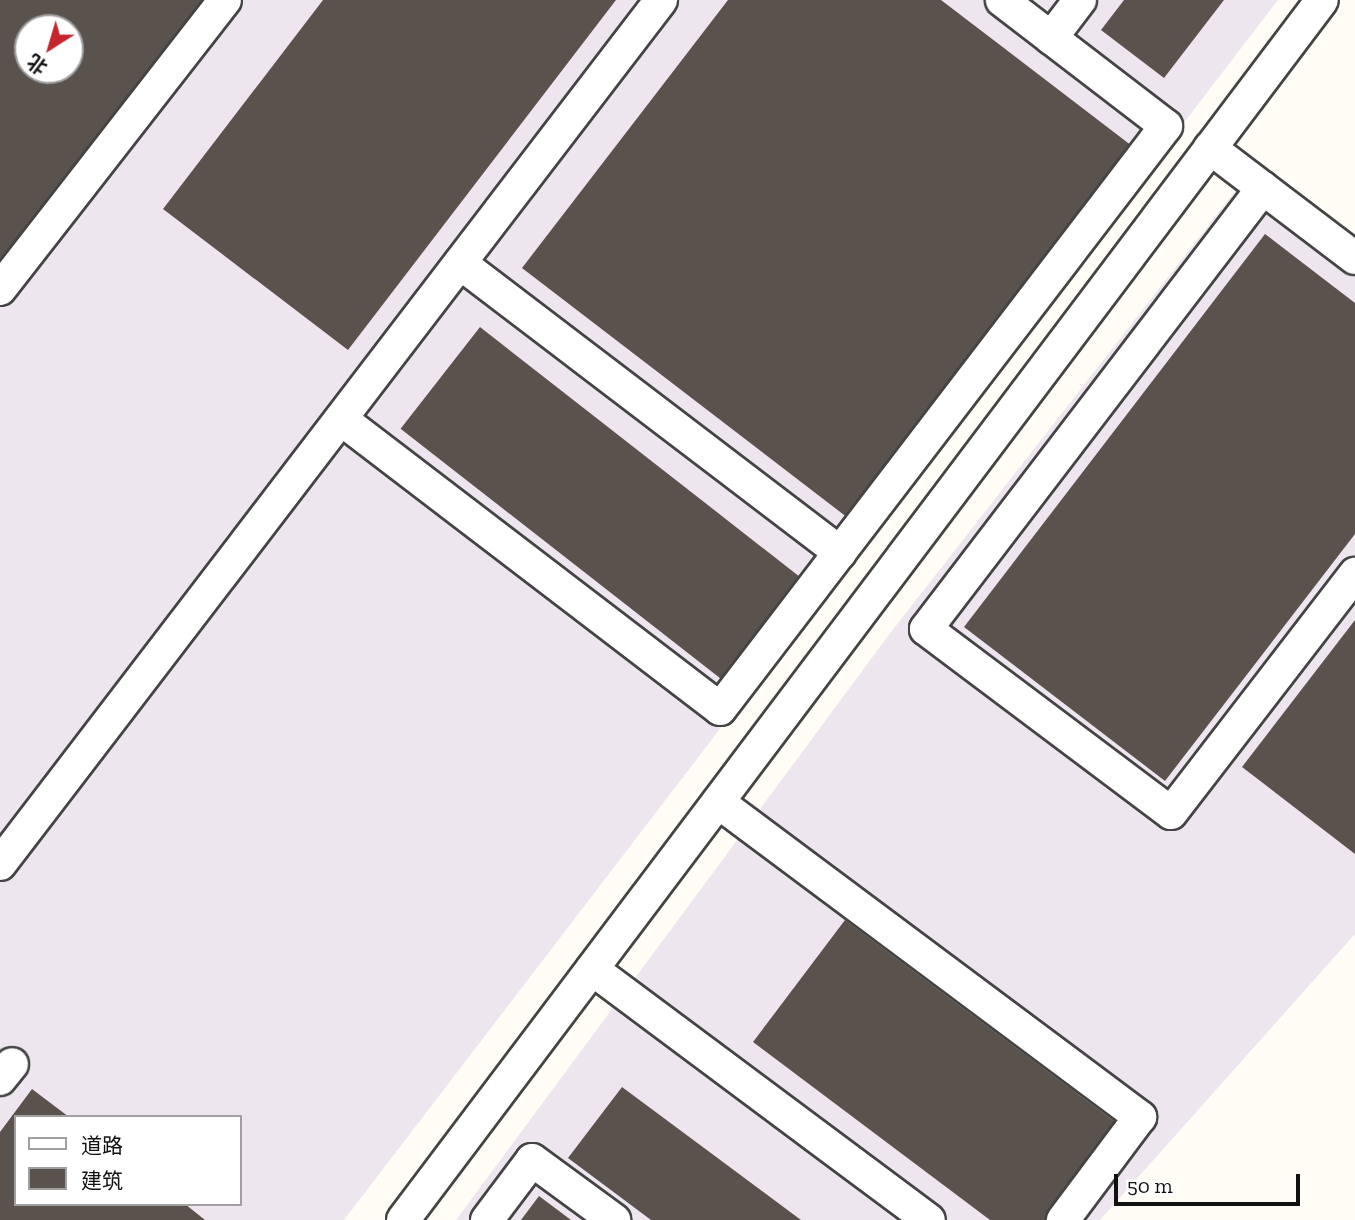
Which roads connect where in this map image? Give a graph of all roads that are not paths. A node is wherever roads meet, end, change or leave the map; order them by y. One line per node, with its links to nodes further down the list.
1 (225, 0): 11 (street)
2 (662, 0): 10 (street)
3 (1002, 0): 6 (street)
4 (1080, 0): 6 (street)
5 (1322, 0): 7 (street)
6 (1051, 38): 13 (street)
7 (1210, 148): 8 (street); 15 (street)
8 (1263, 188): 9 (street); 14 (street)
9 (1355, 258)
10 (460, 263): 12 (street); 13 (street)
11 (0, 289)
12 (341, 419): 13 (street); 16 (street)
13 (839, 553)
14 (1355, 574)
15 (718, 802): 17 (street); 22 (street)
16 (0, 864)
17 (593, 969): 18 (street); 21 (street)
18 (403, 1220)
19 (487, 1220): 20 (street)
20 (614, 1220)
21 (929, 1220)
22 (1063, 1220)

